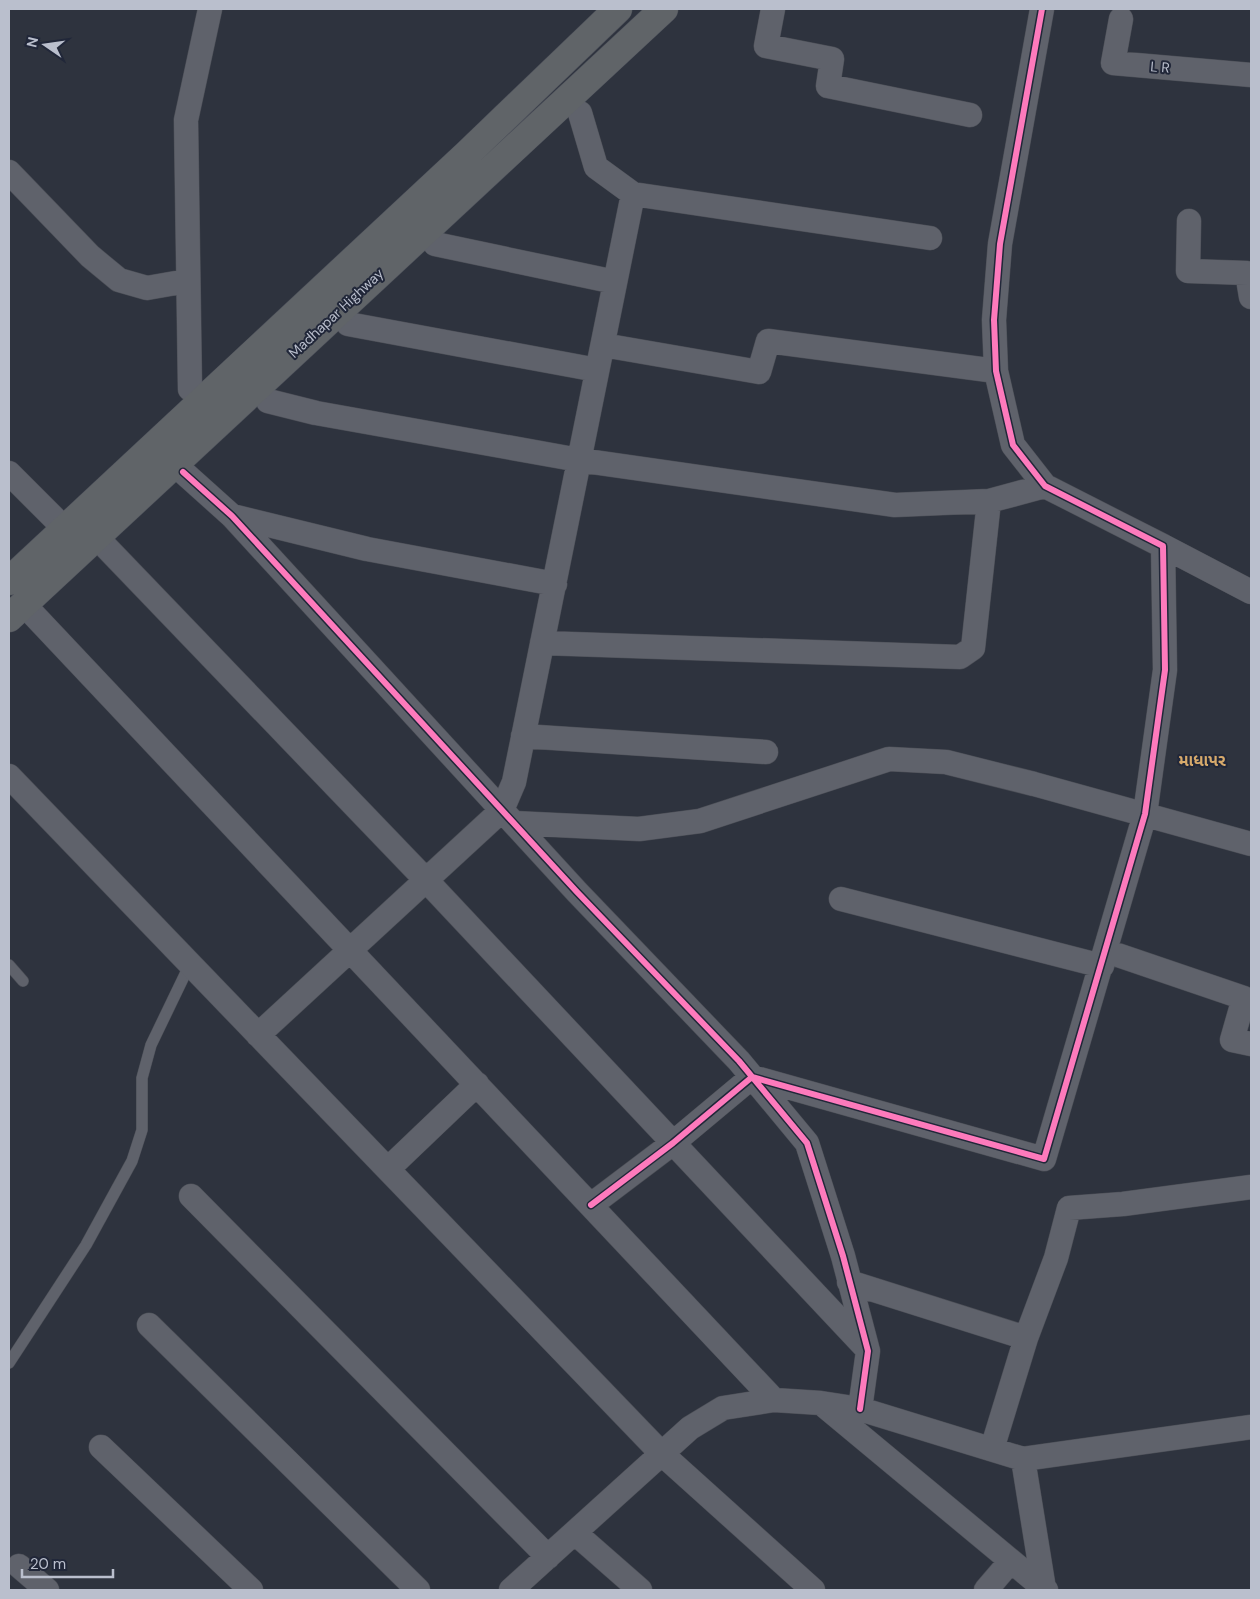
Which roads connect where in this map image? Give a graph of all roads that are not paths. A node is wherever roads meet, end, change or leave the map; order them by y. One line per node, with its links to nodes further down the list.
1 (210, 9): 16 (street)
2 (618, 9): 34 (highway, Madhapar Highway)
3 (664, 9): 37 (highway, Madhapar Highway)
4 (772, 9): 10 (street)
5 (1042, 9): 22 (street)
6 (1122, 19): 8 (street, L R)
7 (1251, 65): 8 (street)
8 (1251, 75)
9 (580, 113): 12 (street)
10 (970, 115)
11 (9, 172): 16 (street)
12 (633, 194): 14 (street); 17 (street)
13 (1189, 220): 18 (street)
14 (930, 238)
15 (435, 244): 17 (street)
16 (187, 281): 23 (street)
17 (615, 282): 20 (street)
18 (1251, 297)
19 (348, 324): 21 (street)
20 (603, 345): 21 (street); 22 (street)
21 (597, 370): 25 (street)
22 (996, 371): 28 (street)
23 (190, 389)
24 (268, 401): 25 (street)
25 (579, 460): 29 (street); 35 (street)
26 (183, 472): 30 (street)
27 (9, 473): 31 (street)
28 (1045, 486): 29 (street); 33 (street)
29 (988, 501): 38 (street)
30 (232, 516): 35 (street); 43 (street)
31 (55, 519)
32 (104, 546): 45 (street)
33 (1164, 546): 36 (street); 42 (street)
34 (9, 581)
35 (555, 584): 38 (street)
36 (1250, 585)
37 (21, 615): 47 (street)
38 (542, 643): 39 (street)
39 (523, 736): 40 (street); 43 (street)
40 (766, 752)
41 (9, 776): 49 (street)
42 (1145, 814): 43 (street); 44 (street); 48 (street)
43 (508, 817): 45 (street); 54 (street)
44 (1251, 844)
45 (425, 879): 47 (street); 56 (street)
46 (841, 899): 48 (street)
47 (350, 950): 52 (street); 55 (street)
48 (1104, 958): 53 (street); 54 (street)
49 (190, 964): 52 (street); 65 (lane)
50 (9, 965): 51 (lane)
51 (24, 982)
52 (258, 1035): 57 (street)
53 (1251, 1044)
54 (752, 1077): 56 (street); 61 (street)
55 (477, 1084): 57 (street); 60 (street)
56 (673, 1143): 60 (street); 64 (street)
57 (388, 1169): 72 (street)
58 (1251, 1187): 63 (street)
59 (191, 1196): 75 (street)
60 (591, 1205): 66 (street)
61 (850, 1282): 63 (street); 64 (street)
62 (149, 1326): 80 (street)
63 (1026, 1338): 71 (street)
64 (868, 1351): 68 (street)
65 (9, 1363)
66 (774, 1400): 67 (street); 72 (street)
67 (821, 1403): 68 (street); 76 (street)
68 (860, 1409): 71 (street)
69 (1251, 1427): 73 (street)
70 (101, 1447): 79 (street)
71 (992, 1449): 73 (street)
72 (662, 1454): 74 (street); 83 (street)
73 (1023, 1459): 85 (street)
74 (575, 1533): 75 (street); 82 (street)
75 (548, 1557): 81 (street)
76 (1010, 1562): 84 (street); 85 (street)
77 (19, 1566): 78 (street)
78 (47, 1590)
79 (251, 1590)
80 (418, 1590)
81 (512, 1590)
82 (640, 1590)
83 (813, 1590)
84 (986, 1590)
85 (1045, 1590)

